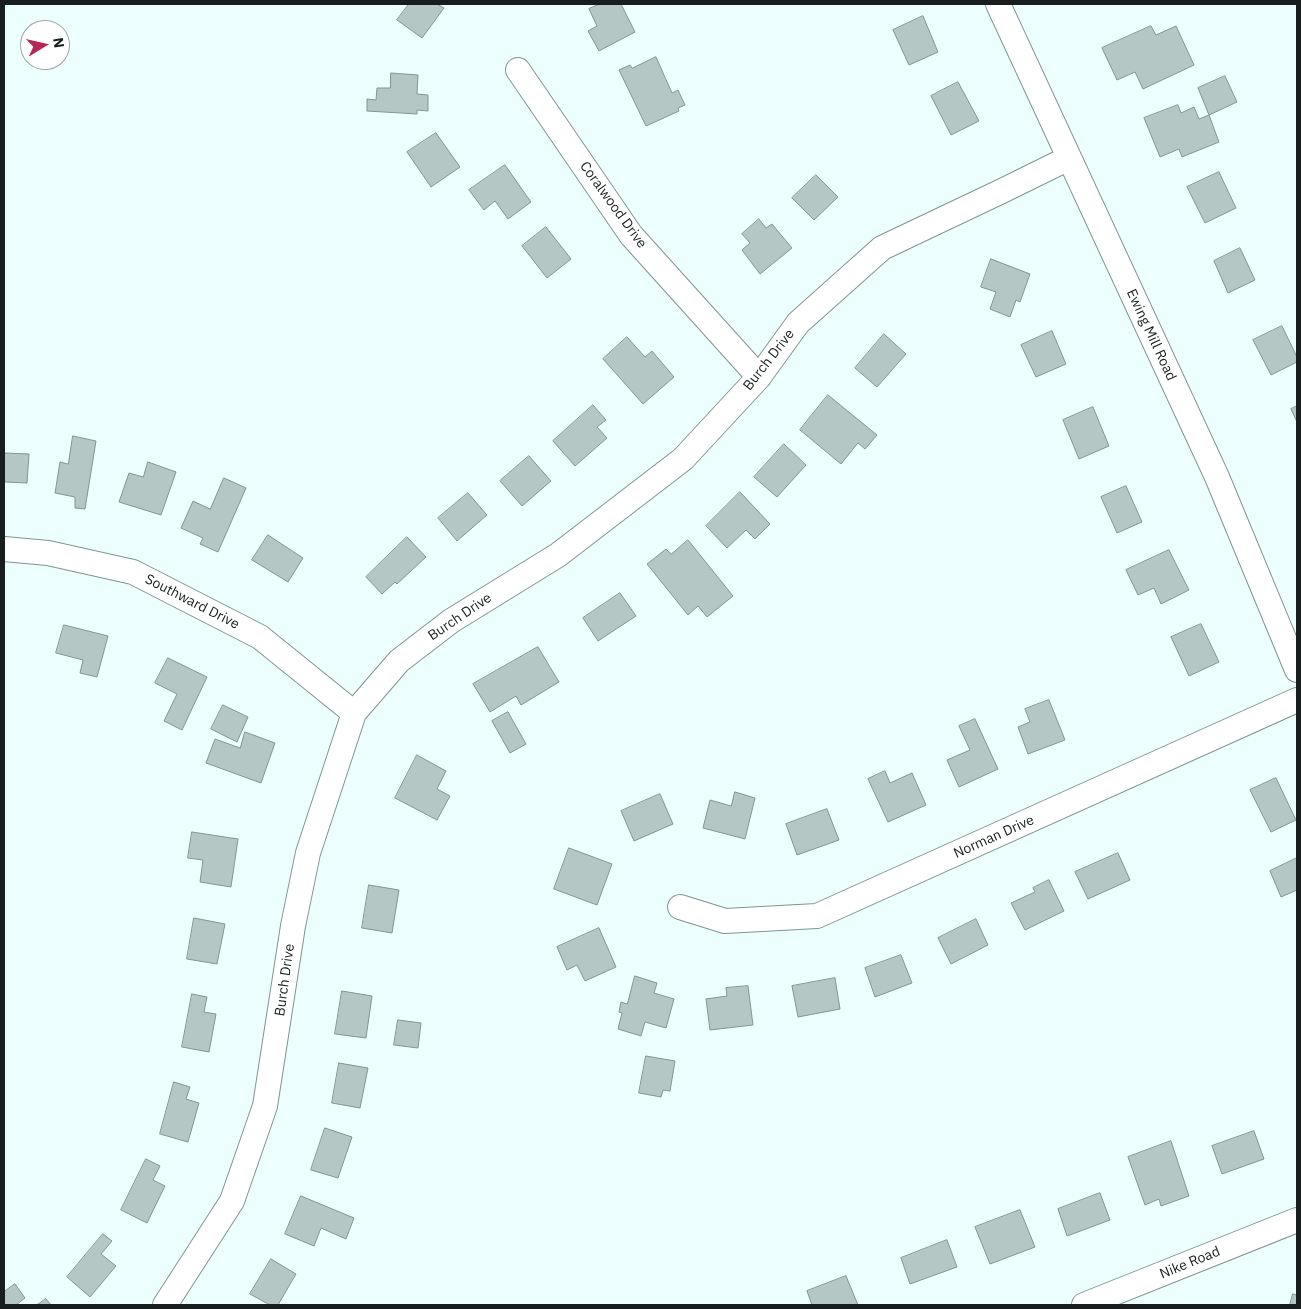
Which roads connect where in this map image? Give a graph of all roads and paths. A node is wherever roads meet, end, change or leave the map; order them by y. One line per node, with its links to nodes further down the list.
1 (998, 4): 3 (street, Ewing Mill Road)
2 (518, 70): 4 (street, Coralwood Drive)
3 (1068, 158): 4 (street, Burch Drive); 6 (street, Ewing Mill Road)
4 (759, 377): 8 (street, Burch Drive)
5 (4, 549): 8 (street, Southward Drive)
6 (1297, 670)
7 (1297, 700): 9 (street, Norman Drive)
8 (354, 713): 11 (street, Burch Drive)
9 (680, 907)
10 (1297, 1220): 12 (street, Nike Road)
11 (165, 1305)
12 (1084, 1305)

